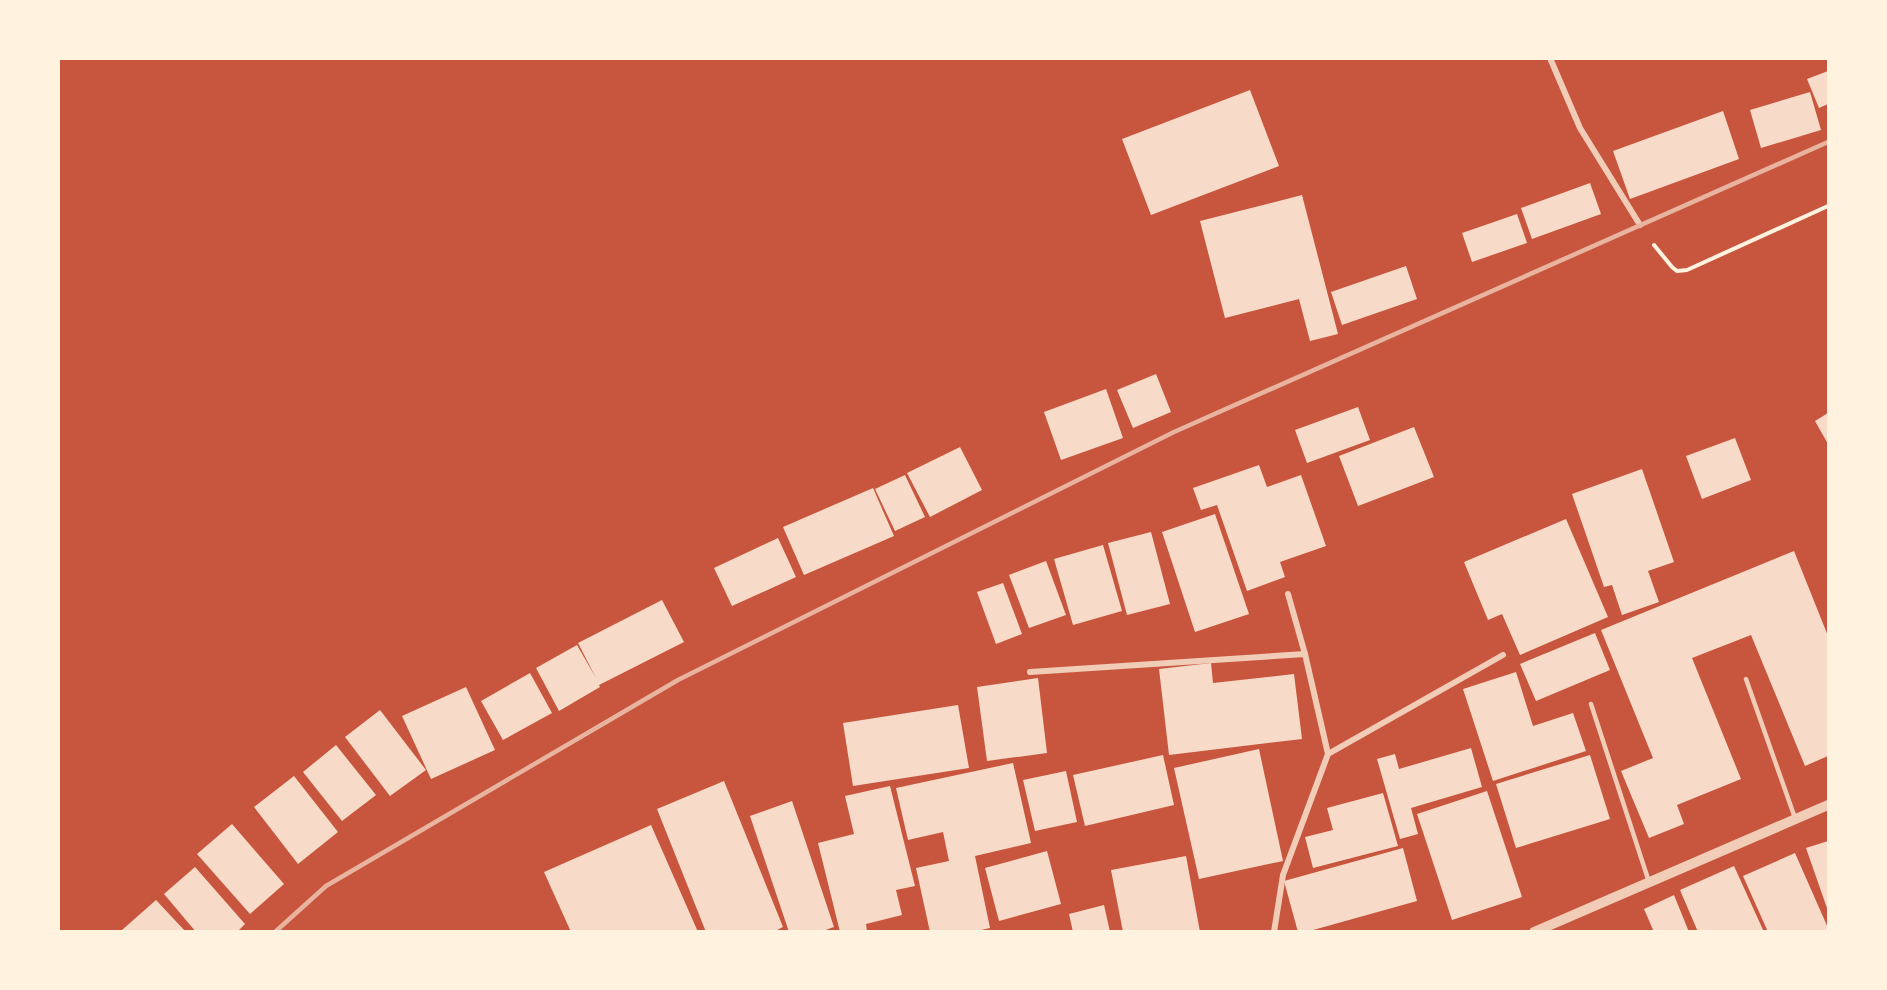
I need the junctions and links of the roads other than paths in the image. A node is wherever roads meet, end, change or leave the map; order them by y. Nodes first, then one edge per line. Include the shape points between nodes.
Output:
1 (1550, 58) edge
2 (1640, 225) road end
3 (1288, 594) dead end
4 (1305, 654) junction
5 (1503, 656) dead end
6 (1030, 672) dead end
7 (1746, 679) dead end
8 (1591, 704) dead end
9 (1329, 754) junction
10 (1828, 805) edge
11 (1795, 819) junction
12 (1649, 882) junction
13 (1274, 932) edge
14 (1534, 932) edge

1 - 2 street via 1580,128
3 - 4 street
4 - 6 street
4 - 9 street
5 - 9 street
7 - 11 lane
8 - 12 lane
9 - 13 street via 1283,875
10 - 11 street
11 - 12 street
12 - 14 street

